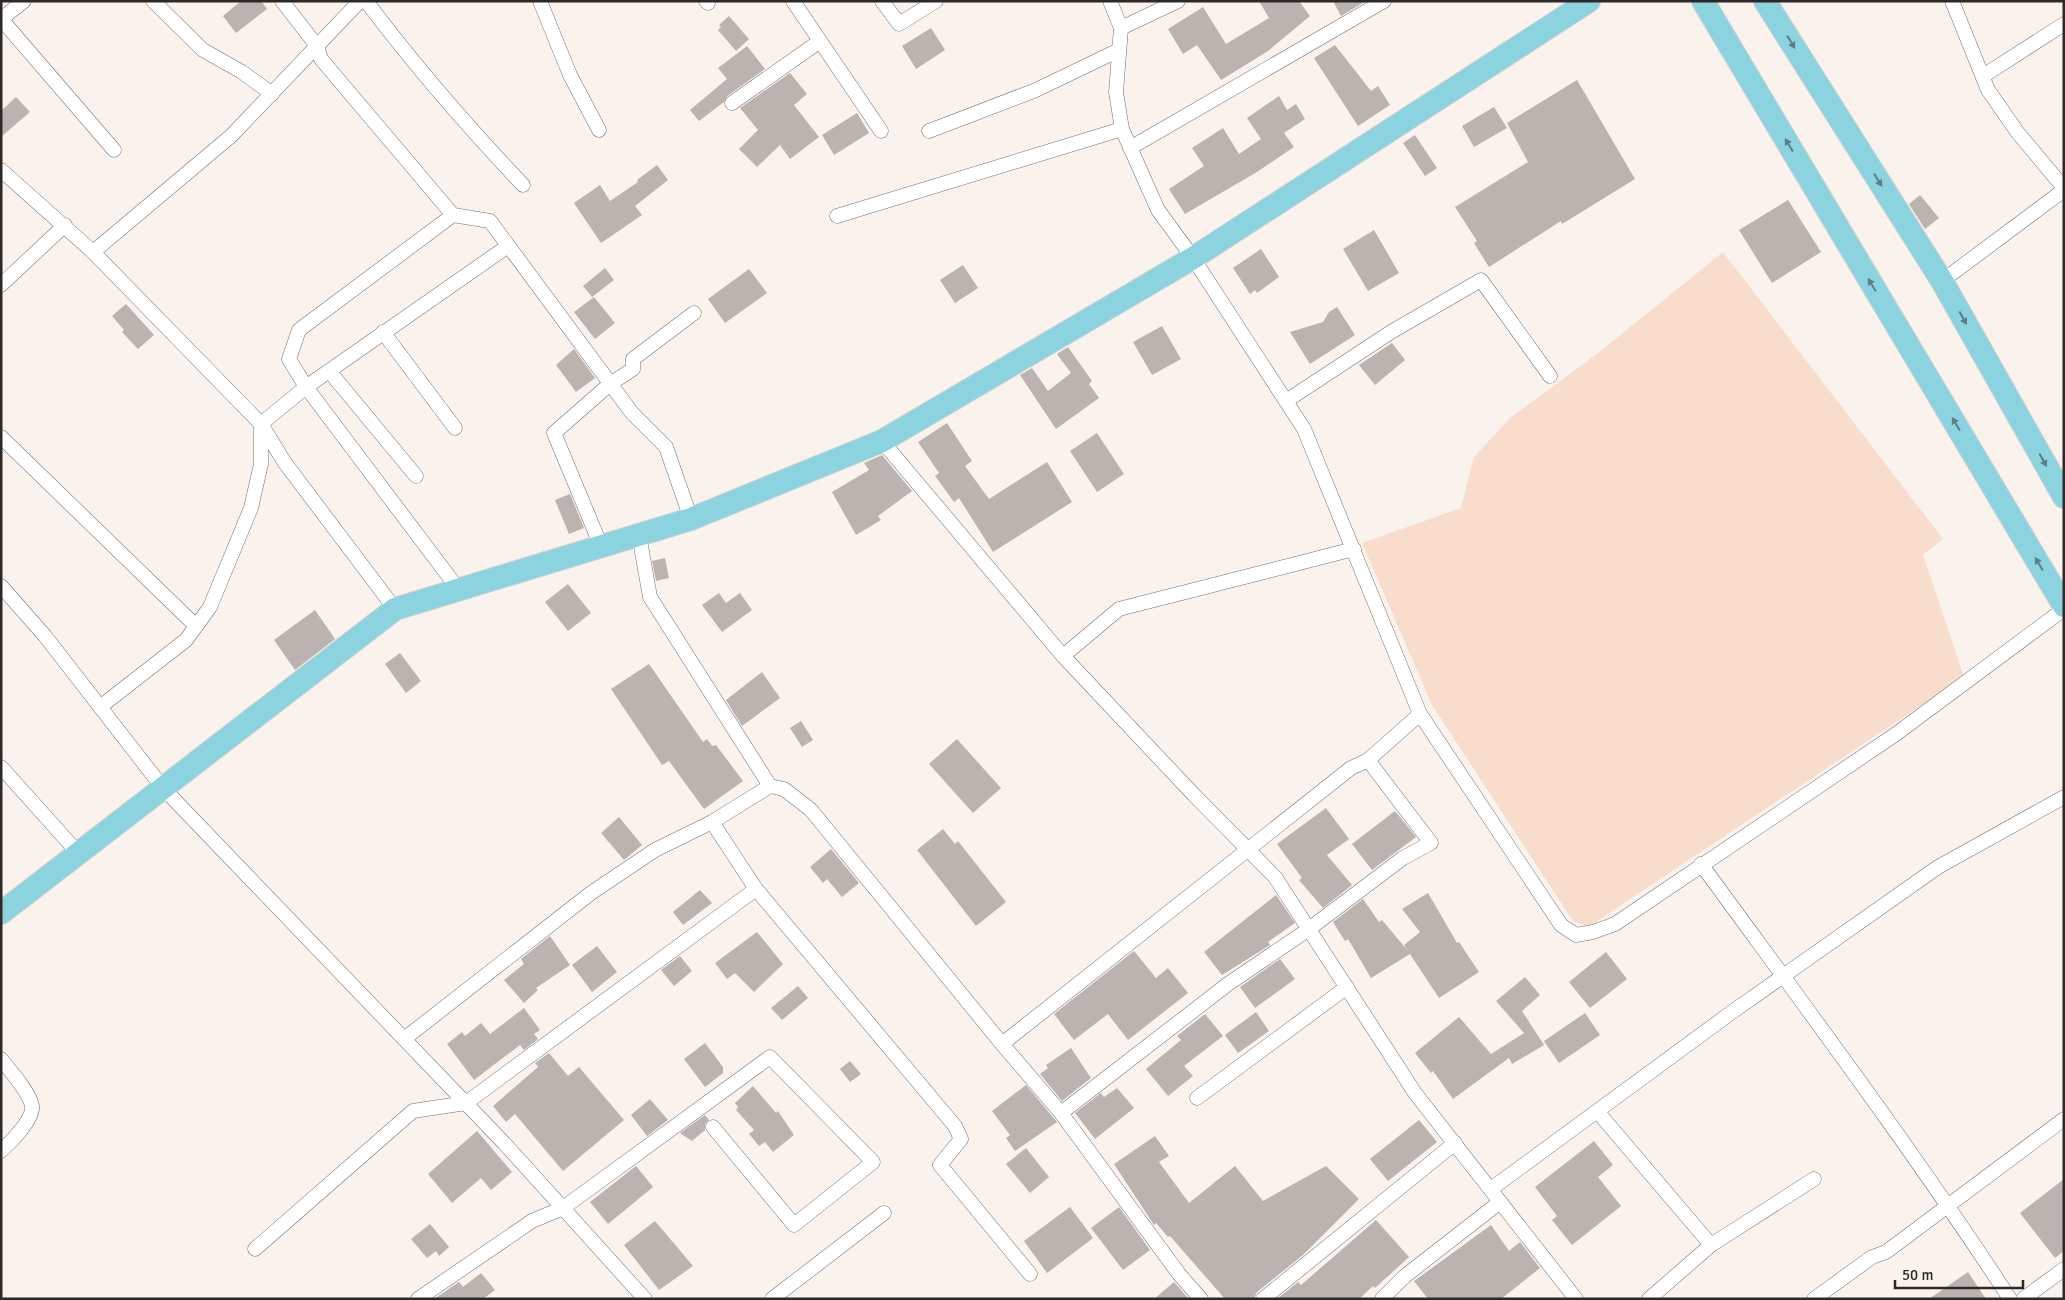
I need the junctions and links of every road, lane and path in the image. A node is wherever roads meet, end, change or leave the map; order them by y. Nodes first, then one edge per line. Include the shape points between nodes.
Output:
1 (24, 1) edge
2 (153, 1) edge
3 (282, 1) edge
4 (360, 1) edge
5 (366, 1) edge
6 (540, 1) edge
7 (793, 1) edge
8 (882, 1) edge
9 (936, 1) edge
10 (1110, 1) edge
11 (1178, 1) edge
12 (1384, 1) edge
13 (1589, 1) edge
14 (1703, 1) edge
15 (1765, 1) edge
16 (1953, 2) edge
17 (1, 19) edge
18 (2064, 24) edge
19 (1121, 28) junction
20 (820, 41) junction
21 (317, 46) junction
22 (1119, 50) junction
23 (1983, 76) junction
24 (272, 94) junction
25 (732, 102) dead end
26 (1122, 129) junction
27 (599, 130) dead end
28 (881, 131) dead end
29 (929, 132) dead end
30 (1130, 148) junction
31 (114, 150) dead end
32 (1, 170) edge
33 (523, 185) dead end
34 (2064, 188) edge
35 (453, 215) junction
36 (837, 216) dead end
37 (65, 225) junction
38 (508, 246) junction
39 (93, 252) junction
40 (1193, 258) junction
41 (1942, 281) junction
42 (1, 285) edge
43 (694, 313) dead end
44 (383, 332) junction
45 (329, 371) junction
46 (1550, 376) dead end
47 (610, 384) junction
48 (306, 387) junction
49 (1286, 401) junction
50 (261, 424) junction
51 (456, 428) dead end
52 (1, 438) edge
53 (882, 441) junction
54 (416, 476) dead end
55 (2064, 497) edge
56 (691, 519) junction
57 (639, 535) junction
58 (601, 546) junction
59 (1354, 549) junction
60 (1, 586) edge
61 (459, 590) junction
62 (2064, 608) edge
63 (395, 609) junction
64 (196, 626) junction
65 (1063, 656) junction
66 (100, 707) junction
67 (1420, 714) junction
68 (1368, 760) junction
69 (1, 767) edge
70 (770, 786) junction
71 (163, 788) junction
72 (2064, 797) edge
73 (712, 822) junction
74 (1249, 850) junction
75 (79, 854) junction
76 (1701, 864) junction
77 (756, 889) junction
78 (1, 913) edge
79 (1310, 929) junction
80 (1783, 976) junction
81 (1347, 987) junction
82 (404, 1039) junction
83 (1002, 1044) junction
84 (1, 1059) edge
85 (1197, 1098) dead end
86 (466, 1103) junction
87 (1597, 1111) junction
88 (1061, 1113) junction
89 (2064, 1119) edge
90 (713, 1127) dead end
91 (1455, 1143) junction
92 (1, 1151) edge
93 (1814, 1179) dead end
94 (1491, 1189) junction
95 (1500, 1202) junction
96 (1950, 1206) junction
97 (563, 1208) junction
98 (884, 1213) dead end
99 (1711, 1245) junction
100 (255, 1250) dead end
101 (2064, 1269) edge
102 (1030, 1274) dead end
103 (418, 1299) edge
104 (645, 1299) edge
105 (772, 1299) edge
106 (1202, 1299) edge
107 (1263, 1299) edge
108 (1382, 1299) edge
109 (1576, 1299) edge
110 (1648, 1299) edge
111 (1814, 1299) edge
112 (2010, 1299) edge
113 (2023, 1299) edge

1 - 17 street
2 - 24 street via 203,50
3 - 21 street
4 - 21 street
5 - 33 street via 419,71
6 - 27 street via 570,74
7 - 20 street
8 - 9 street via 899,24
10 - 19 street
11 - 19 street
12 - 30 street
13 - 40 main road
62 -> 14 main road
15 -> 41 main road
16 - 23 street
17 - 31 street
18 - 23 street
19 - 22 street
20 - 25 street
20 - 28 street
21 - 24 street
21 - 35 street via 321,59
22 - 26 street via 1116,92
22 - 29 street via 1036,90
23 - 34 street via 1988,90 2018,134
24 - 39 street via 231,136
26 - 30 street
26 - 36 street
30 - 40 street via 1158,210
32 - 37 street
34 - 41 street
35 - 38 street via 490,221
35 - 48 street via 299,330 289,359
37 - 39 street
37 - 42 street
38 - 44 street
38 - 47 street
39 - 50 street
40 - 49 street
40 - 53 main road
41 -> 55 main road
43 - 47 street via 633,359 633,369
44 - 45 street
44 - 51 street
45 - 48 street
45 - 54 street
46 - 49 street via 1481,280 1391,332
47 - 56 street via 632,413 666,447
47 - 58 street via 554,432
48 - 50 street
48 - 61 street
49 - 59 street via 1304,429
50 - 63 street via 285,463
50 - 64 street via 262,464 251,508 210,606
52 - 64 street
53 - 56 main road
53 - 65 street
56 - 57 main road
57 - 58 main road
57 - 70 street via 650,597
58 - 61 main road
59 - 65 street via 1119,609
59 - 67 street
60 - 66 street
61 - 63 main road
62 - 76 street via 1896,734
63 - 71 main road
64 - 66 street via 186,640
65 - 74 street
66 - 71 street
67 - 68 street
67 - 76 street via 1561,925 1576,935 1615,924
68 - 74 street via 1351,768
68 - 79 street via 1431,843 1403,858
69 - 75 street
70 - 73 street
70 - 83 street via 784,789 811,810
71 - 75 main road
71 - 82 street
72 - 80 street via 1938,867
73 - 77 street
73 - 82 street via 655,850 591,893
74 - 79 street via 1275,876
74 - 83 street
75 - 78 main road
76 - 80 street
77 - 86 street
77 - 102 street via 955,1126 961,1139 940,1165
79 - 81 street
79 - 88 street via 1228,984
80 - 87 street
80 - 96 street
81 - 85 street
81 - 91 street via 1415,1093
82 - 86 street
83 - 88 street
84 - 92 street via 32,1106 31,1116
86 - 97 street
86 - 100 street via 413,1111
87 - 94 street
87 - 99 street
88 - 106 street via 1179,1274
89 - 96 street
90 - 97 street via 794,1225 873,1162 770,1057
91 - 94 street
91 - 107 street
93 - 99 street
94 - 95 street
95 - 108 street via 1405,1276
95 - 109 street
96 - 111 street
96 - 112 street
97 - 103 street via 532,1221
97 - 104 street
98 - 105 street
99 - 110 street
101 - 113 street

